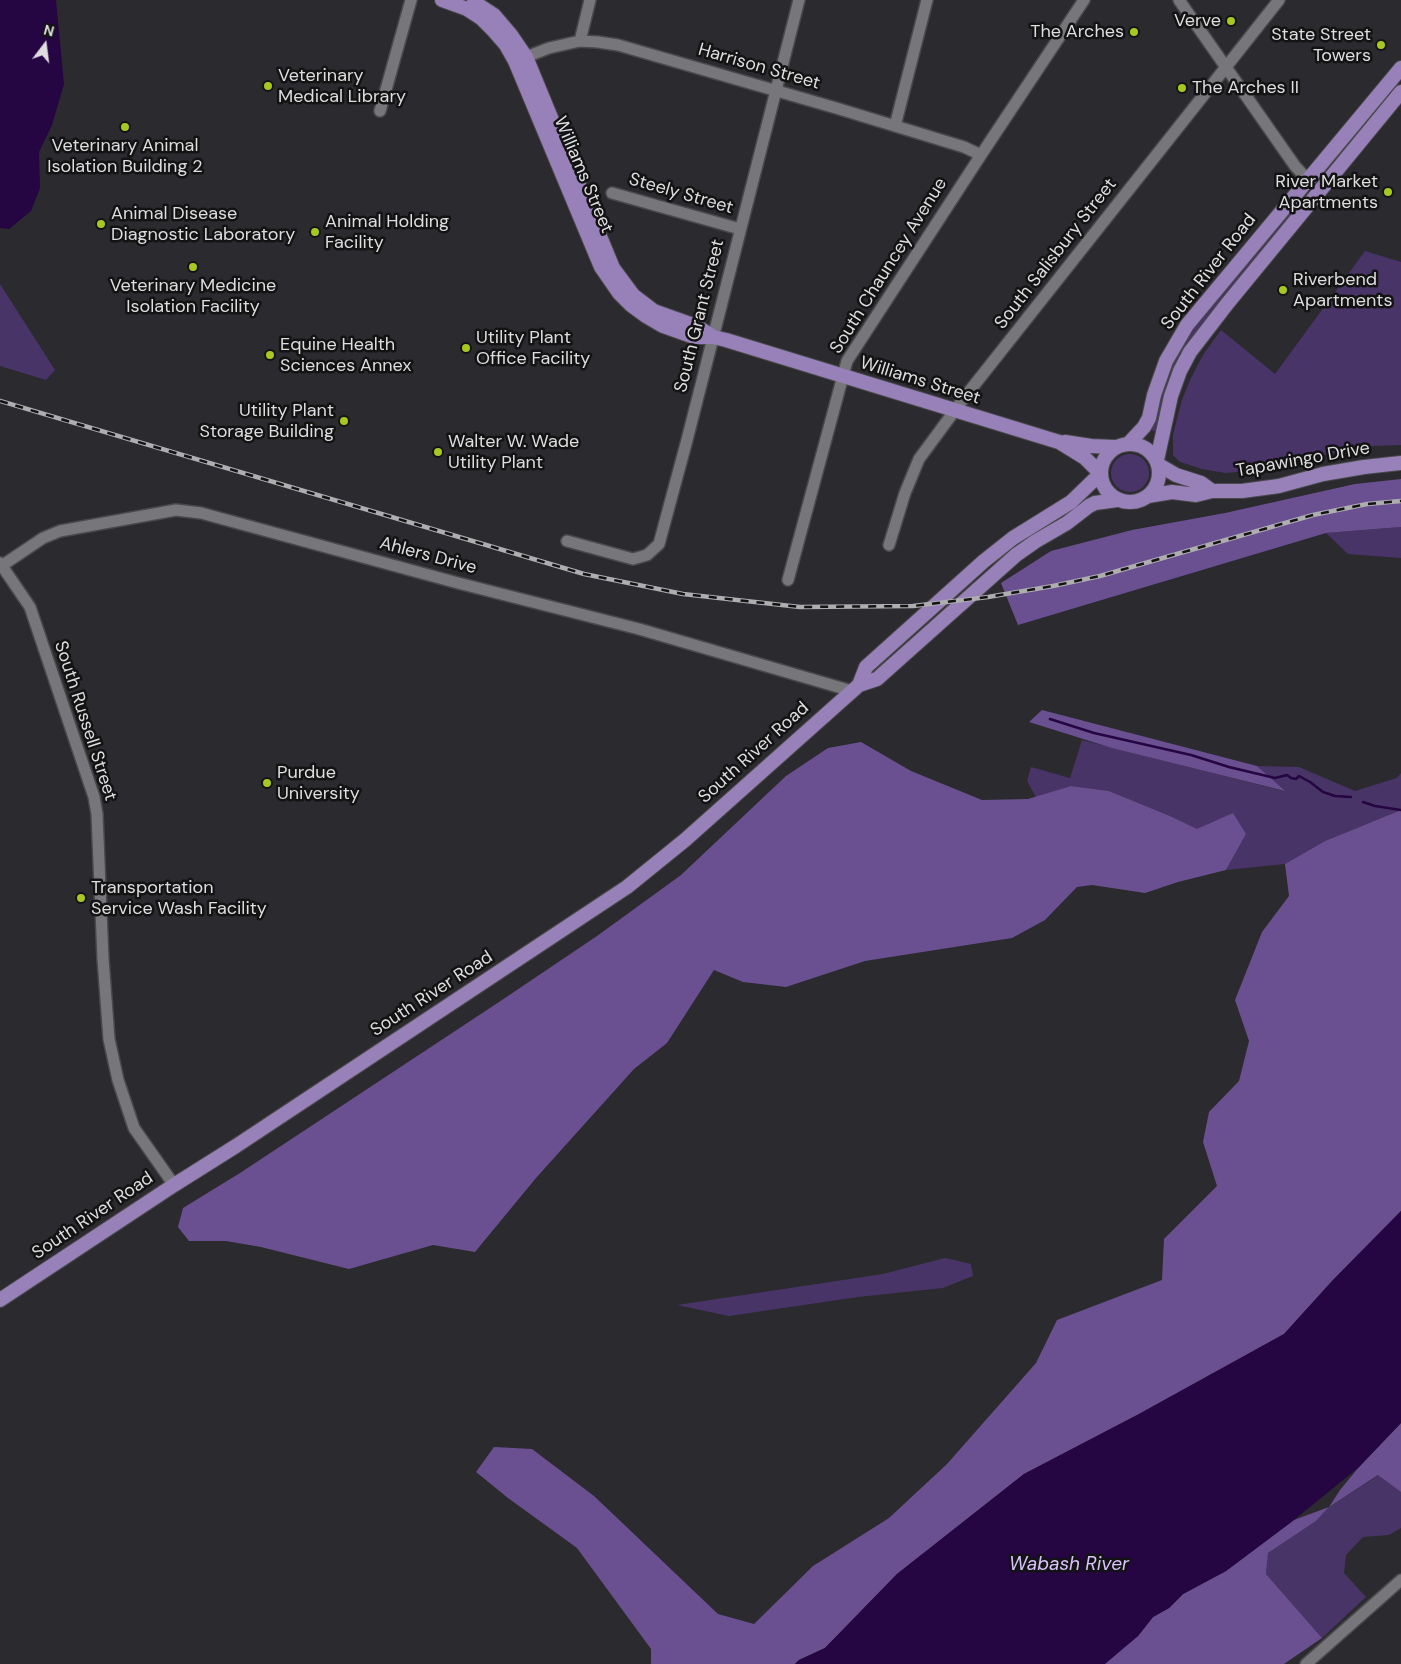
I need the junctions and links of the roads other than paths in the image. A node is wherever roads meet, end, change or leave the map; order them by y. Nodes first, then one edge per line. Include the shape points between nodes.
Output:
1 (411, 0) edge
2 (442, 0) edge
3 (469, 0) edge
4 (590, 0) edge
5 (798, 0) edge
6 (927, 0) edge
7 (1084, 0) edge
8 (1180, 0) edge
9 (1279, 0) edge
10 (580, 41) junction
11 (526, 57) junction
12 (1226, 67) junction
13 (1401, 68) edge
14 (1385, 88) junction
15 (776, 90) junction
16 (1400, 93) edge
17 (380, 110) dead end
18 (895, 126) junction
19 (981, 155) junction
20 (1304, 176) junction
21 (612, 194) dead end
22 (1312, 200) junction
23 (740, 229) junction
24 (713, 337) junction
25 (842, 376) junction
26 (955, 411) junction
27 (1059, 442) junction
28 (1128, 444) junction
29 (1114, 447) junction
30 (1158, 462) junction
31 (1401, 463) edge
32 (1100, 474) junction
33 (1212, 491) junction
34 (1148, 496) junction
35 (1117, 500) junction
36 (567, 541) dead end
37 (889, 545) dead end
38 (1, 565) edge
39 (788, 580) dead end
40 (855, 688) junction
41 (174, 1185) junction
42 (0, 1300) edge
43 (1401, 1580) edge
44 (1311, 1662) edge

1 - 17 street
2 - 24 main road, Williams Street via 481,18 506,45 601,267 619,293 663,326 694,336
3 - 11 main road, Williams Street via 494,15
4 - 10 street
5 - 15 street, South Grant Street
6 - 18 street
7 - 19 street, South Chauncey Avenue
8 - 12 street
9 - 12 street, South Salisbury Street
10 - 11 street, Harrison Street
10 - 15 street, Harrison Street via 618,45
11 - 24 main road, Williams Street via 613,268 632,295 654,311 696,326
12 - 20 street
12 - 26 street, South Salisbury Street
13 - 14 main road, South River Road
14 - 20 main road, South River Road
14 - 22 main road via 1364,123 1314,185 1310,194
15 - 18 street, Harrison Street
15 - 23 street, South Grant Street
16 - 22 main road, South River Road
18 - 19 street, Harrison Street via 969,148
19 - 25 street, South Chauncey Avenue via 847,361
20 - 28 main road, South River Road via 1187,325 1166,361 1149,418
21 - 23 street, Steely Street
22 - 30 main road, South River Road via 1190,352 1171,396
23 - 24 street, South Grant Street
24 - 25 main road, Williams Street
24 - 36 street, South Grant Street via 659,544 647,555 633,559
25 - 26 main road, Williams Street
25 - 39 street, South Chauncey Avenue
26 - 27 main road, Williams Street
26 - 37 street, South Salisbury Street via 913,471
27 - 29 main road, Williams Street
27 - 32 main road, Williams Street via 1085,458
28 - 29 main road
28 - 30 main road via 1145,448
29 - 32 main road via 1106,455
30 - 33 main road, Tapawingo Drive via 1176,475 1201,483
30 - 34 main road via 1157,481
31 - 33 main road, Tapawingo Drive via 1323,474 1252,490
32 - 35 main road via 1103,486
32 - 40 main road, South River Road via 1071,502 1013,538 984,561 866,668
33 - 34 main road, Tapawingo Drive via 1196,495 1172,492
34 - 35 main road via 1133,502
35 - 40 main road, South River Road via 1094,503 1016,554 877,679
38 - 40 street, Ahlers Drive via 60,531 176,510 201,513
38 - 41 street, South Russell Street via 30,607 94,797 109,1039 134,1128
40 - 41 main road, South River Road via 685,840 627,887
41 - 42 main road, South River Road
43 - 44 street

